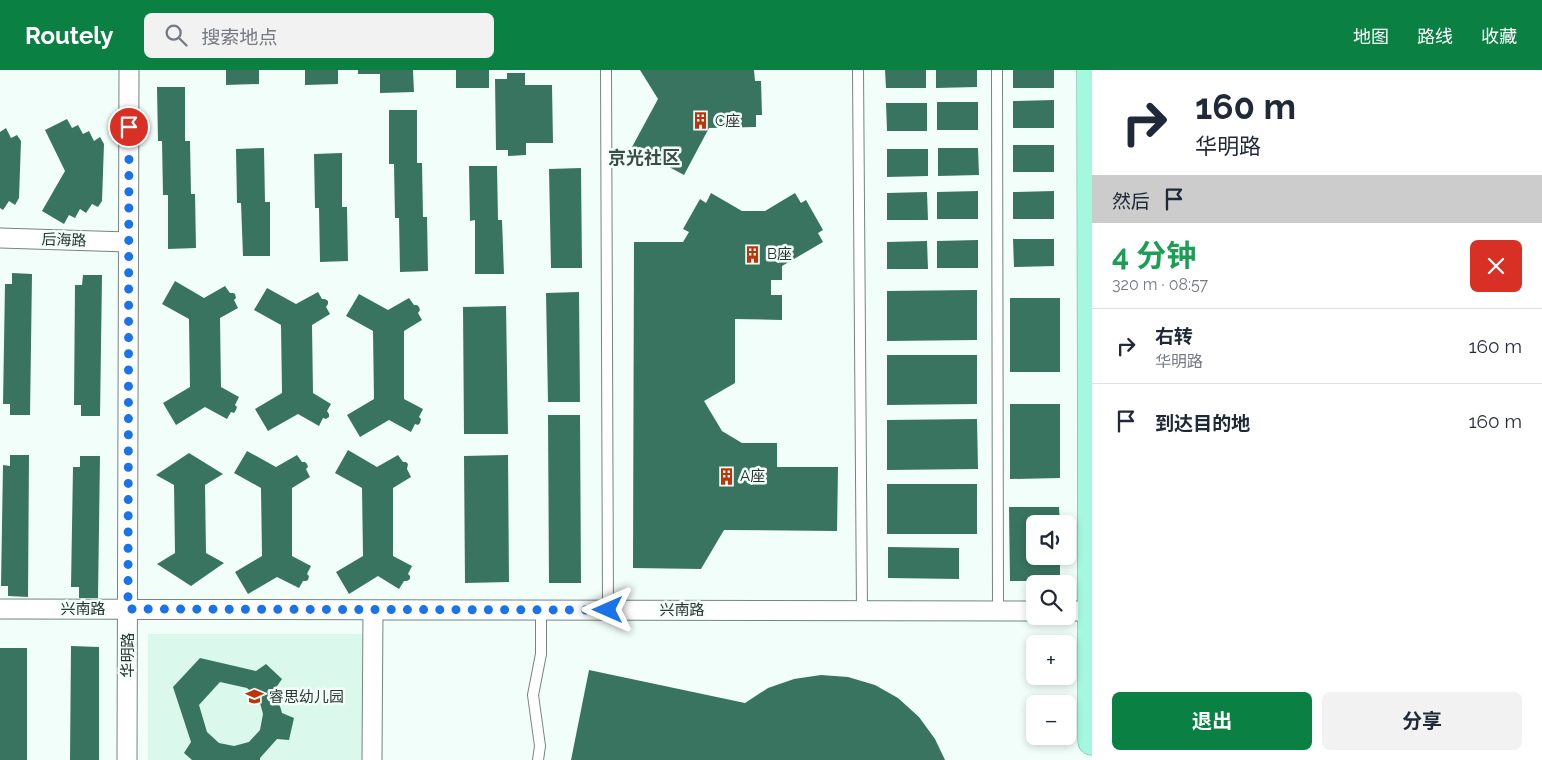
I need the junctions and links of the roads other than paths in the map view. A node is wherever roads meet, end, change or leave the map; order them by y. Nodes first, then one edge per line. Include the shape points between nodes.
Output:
1 (129, 70) edge
2 (606, 70) edge
3 (858, 70) edge
4 (997, 70) edge
5 (1091, 70) edge
6 (0, 238) edge
7 (128, 242) junction
8 (0, 608) edge
9 (128, 609) junction
10 (373, 610) junction
11 (540, 610) junction
12 (608, 610) junction
13 (862, 610) junction
14 (998, 611) junction
15 (1026, 611) edge
16 (1079, 611) edge
17 (1092, 741) edge
18 (127, 760) edge
19 (372, 760) edge
20 (538, 760) edge

1 - 7 street, 华明路
2 - 12 lane
3 - 13 lane
4 - 14 lane
5 - 16 main road
6 - 7 street, 后海路
7 - 9 street, 华明路
8 - 9 street, 兴南路
9 - 10 street, 兴南路
9 - 18 street, 华明路
10 - 11 street, 兴南路
10 - 19 street
11 - 12 street, 兴南路
11 - 20 lane via 541,654 533,695 540,746
12 - 13 street, 兴南路
13 - 14 street, 兴南路
14 - 15 street, 兴南路
16 - 17 main road

